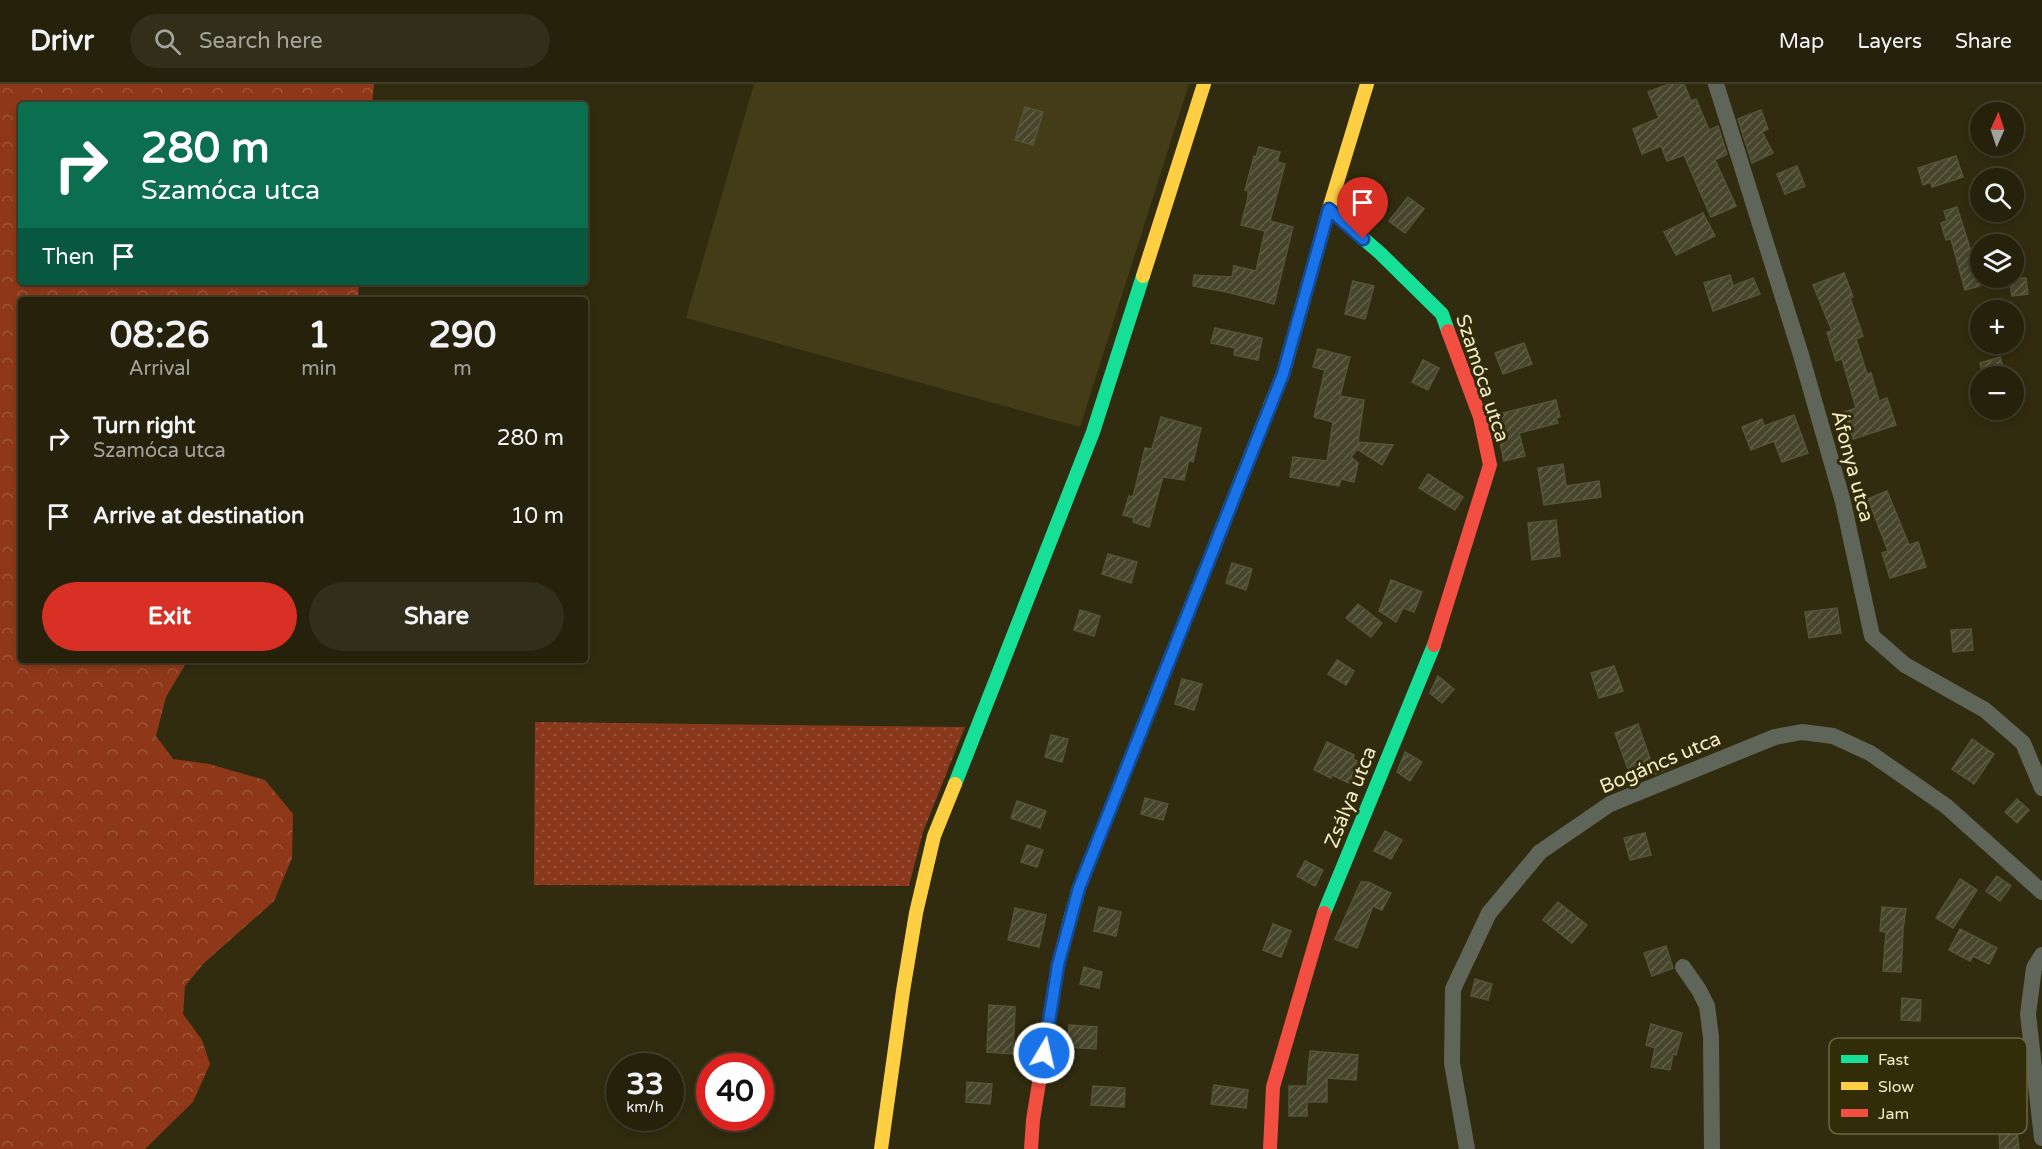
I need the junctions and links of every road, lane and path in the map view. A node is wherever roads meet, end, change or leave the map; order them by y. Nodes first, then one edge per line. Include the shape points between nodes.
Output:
1 (1204, 84) edge
2 (1367, 84) edge
3 (1716, 84) edge
4 (1329, 209) junction
5 (1490, 465) joint
6 (2042, 788) edge
7 (2042, 892) edge
8 (2042, 955) edge
9 (1683, 967) dead end
10 (2042, 1138) edge
11 (881, 1149) edge
12 (1031, 1149) edge
13 (1270, 1149) edge
14 (1467, 1149) edge
15 (1712, 1149) edge

1 - 11 street via 1093,432 934,836 907,957
2 - 4 street
3 - 6 street, Áfonya utca via 1840,490 1872,636 1905,665 1985,710 2023,743
4 - 5 street, Szamóca utca via 1442,314 1480,417
4 - 12 street via 1283,374 1079,888 1058,965
5 - 13 street, Zsálya utca via 1432,647 1328,901 1273,1087
7 - 14 street, Bogáncs utca via 1946,806 1870,753 1833,736 1802,732 1775,737 1610,804 1540,852 1489,913 1453,989 1452,1063
8 - 10 street via 2034,968 2028,1014
9 - 15 street via 1707,1006

